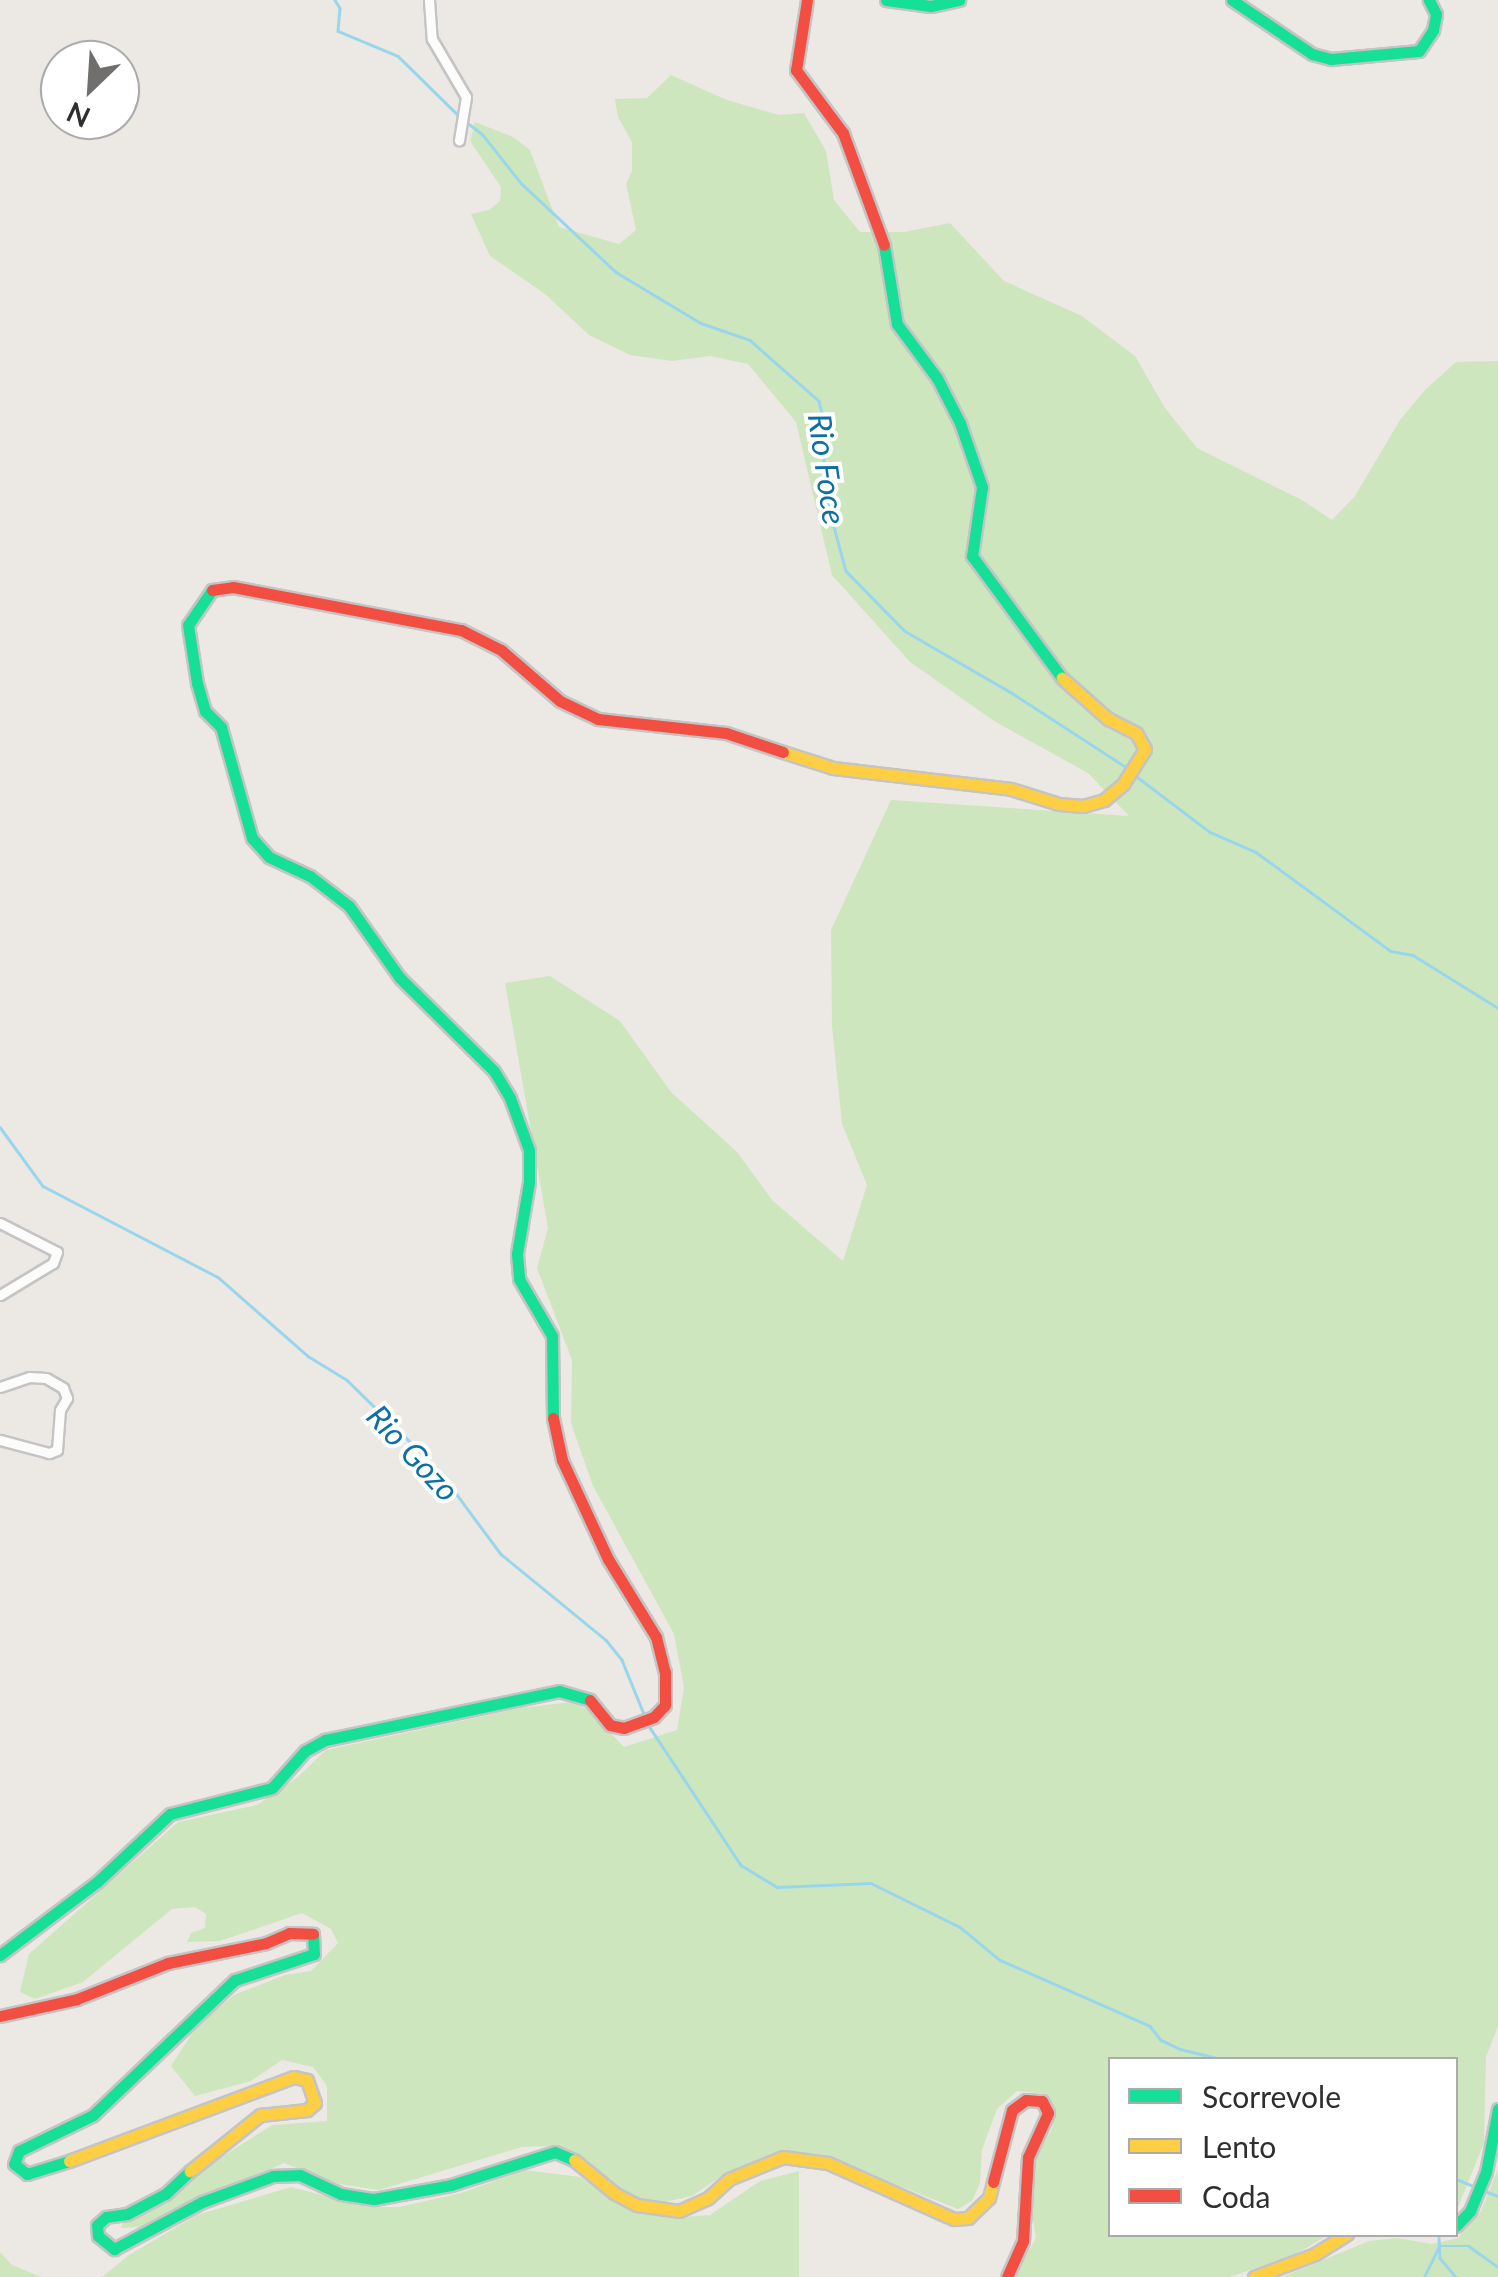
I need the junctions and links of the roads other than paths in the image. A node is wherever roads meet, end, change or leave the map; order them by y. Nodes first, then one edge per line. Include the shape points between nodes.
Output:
1 (430, 0) edge
2 (806, 0) edge
3 (886, 0) edge
4 (959, 0) edge
5 (1232, 0) edge
6 (1429, 0) edge
7 (459, 140) dead end
8 (0, 1223) edge
9 (0, 1295) edge
10 (0, 1387) edge
11 (0, 1440) edge
12 (0, 1955) edge
13 (0, 2016) edge
14 (1498, 2109) edge
15 (1458, 2223) edge
16 (1342, 2237) edge
17 (1006, 2277) edge
18 (1254, 2277) edge

1 - 7 street via 432,40 466,97
2 - 12 main road via 796,70 843,134 889,258 897,324 960,423 982,486 972,556 1067,684 1143,740 1146,750 1104,800 1059,804 1011,789 833,768 726,733 598,719 560,701 501,650 461,630 233,587 214,589 194,610 188,625 204,712 221,728 252,838 269,858 310,876 348,906 400,978 494,1070 510,1098 529,1150 516,1254 520,1279 552,1336 553,1424 562,1460 585,1515 656,1637 665,1705 634,1726 610,1725 592,1701 560,1690 324,1740 304,1751 272,1788 170,1814 97,1882
3 - 4 main road via 930,6
5 - 6 main road via 1312,54 1330,59 1419,51 1433,30 1436,14
8 - 9 street via 56,1252 53,1263
10 - 11 street via 46,1378 67,1398 57,1450
13 - 17 main road via 77,2000 168,1963 289,1933 316,1934 314,1954 235,1980 210,1998 94,2115 19,2151 14,2164 27,2174 40,2172 193,2112 294,2078 308,2080 315,2102 308,2110 260,2115 165,2194 106,2217 97,2225 98,2236 114,2249 202,2202 273,2176 300,2174 341,2194 374,2199 472,2179 555,2152 614,2193 678,2211 783,2157 828,2163 954,2218 968,2218 989,2198 1012,2110 1026,2100 1042,2101 1048,2113 1028,2157 1023,2241
14 - 15 main road via 1486,2172
16 - 18 main road

